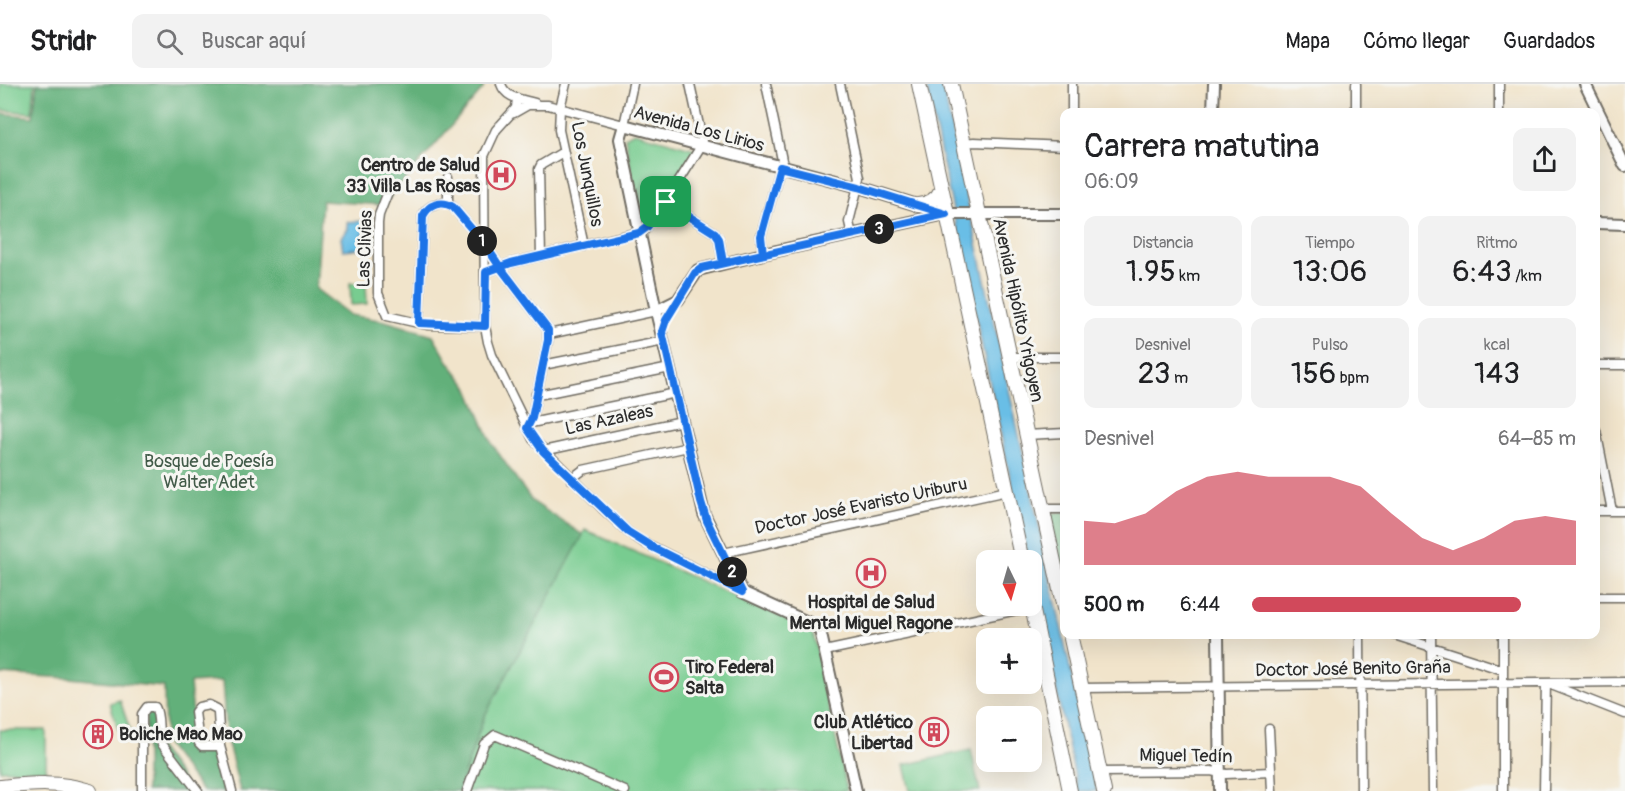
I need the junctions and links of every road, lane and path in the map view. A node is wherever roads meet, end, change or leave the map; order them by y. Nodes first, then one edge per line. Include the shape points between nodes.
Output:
1 (501, 84) edge
2 (566, 84) edge
3 (633, 84) edge
4 (690, 84) edge
5 (766, 84) edge
6 (840, 84) edge
7 (919, 84) edge
8 (951, 84) edge
9 (1072, 84) edge
10 (1214, 84) edge
11 (1356, 84) edge
12 (1499, 84) edge
13 (1585, 84) edge
14 (517, 98) junction
15 (542, 105) junction
16 (560, 108) junction
17 (1072, 108) edge
18 (1213, 108) edge
19 (1356, 108) edge
20 (1499, 108) edge
21 (1597, 108) edge
22 (513, 113) junction
23 (1600, 115) edge
24 (624, 125) junction
25 (963, 143) junction
26 (701, 146) junction
27 (1060, 146) edge
28 (563, 152) junction
29 (1625, 166) edge
30 (780, 167) junction
31 (448, 177) dead end
32 (859, 187) junction
33 (941, 190) junction
34 (388, 192) dead end
35 (666, 202) junction
36 (448, 204) junction
37 (918, 205) junction
38 (978, 213) junction
39 (946, 214) junction
40 (1060, 214) edge
41 (485, 222) junction
42 (1600, 223) edge
43 (1625, 224) edge
44 (471, 228) junction
45 (639, 233) junction
46 (852, 235) junction
47 (486, 246) junction
48 (584, 246) junction
49 (763, 254) junction
50 (541, 256) junction
51 (723, 263) junction
52 (500, 267) junction
53 (486, 272) junction
54 (678, 300) junction
55 (656, 311) junction
56 (419, 323) junction
57 (485, 326) junction
58 (549, 334) junction
59 (663, 337) junction
60 (1010, 357) junction
61 (1060, 357) edge
62 (543, 364) junction
63 (1600, 365) edge
64 (1625, 365) edge
65 (670, 368) junction
66 (676, 393) junction
67 (536, 394) junction
68 (682, 421) junction
69 (529, 426) junction
70 (1060, 433) edge
71 (1026, 435) junction
72 (688, 447) junction
73 (1600, 450) edge
74 (543, 451) junction
75 (571, 479) junction
76 (1007, 491) junction
77 (1043, 509) junction
78 (1060, 509) edge
79 (1600, 511) edge
80 (1612, 511) junction
81 (1625, 511) edge
82 (1020, 550) edge
83 (723, 553) junction
84 (1060, 589) edge
85 (742, 592) junction
86 (1600, 597) edge
87 (1625, 597) edge
88 (986, 616) edge
89 (1034, 616) edge
90 (1071, 639) edge
91 (1218, 639) edge
92 (1360, 639) edge
93 (1405, 639) edge
94 (1431, 639) edge
95 (1503, 639) edge
96 (1431, 648) junction
97 (825, 651) junction
98 (1503, 670) junction
99 (1625, 682) edge
100 (1546, 683) junction
101 (1503, 684) junction
102 (1360, 685) junction
103 (1431, 685) junction
104 (1218, 687) junction
105 (1081, 688) junction
106 (1625, 714) edge
107 (1269, 729) dead end
108 (220, 746) junction
109 (1100, 772) junction
110 (1271, 772) junction
111 (1220, 773) junction
112 (0, 787) edge
113 (613, 789) edge
114 (90, 791) edge
115 (142, 791) edge
116 (198, 791) edge
117 (232, 791) edge
118 (467, 791) edge
119 (625, 791) edge
120 (856, 791) edge
121 (1070, 791) edge
122 (1104, 791) edge
123 (1220, 791) edge
124 (1272, 791) edge
125 (1361, 791) edge
126 (1432, 791) edge
127 (1503, 791) edge
128 (1544, 791) edge

1 - 14 street via 506,93
2 - 16 street, Los Junquillos
3 - 24 street
4 - 26 street
5 - 30 street via 782,160
6 - 32 street
7 - 33 highway
8 - 25 highway, Avenida Hipólito Yrigoyen
9 - 17 street
10 - 18 street
11 - 19 street
12 - 20 street
13 - 21 street
14 - 15 street
14 - 22 street
15 - 16 street, Avenida Los Lirios
15 - 22 street, Avenida Los Lirios via 528,105
16 - 24 street, Avenida Los Lirios
16 - 28 street, Los Junquillos
22 - 41 street via 496,130 484,156
23 - 29 street
24 - 26 street, Avenida Los Lirios
24 - 45 street via 620,144
25 - 27 street
25 - 38 highway, Avenida Hipólito Yrigoyen
26 - 30 street, Avenida Los Lirios
26 - 35 street
28 - 48 street, Los Junquillos
28 - 50 street via 539,169
30 - 32 street, Avenida Los Lirios
30 - 49 street via 761,236
31 - 36 street
32 - 37 street, Avenida Los Lirios
32 - 46 street via 849,222
33 - 37 highway via 935,199
33 - 39 highway
34 - 56 street, Las Clivias via 379,215 379,298 389,318
35 - 45 street
35 - 51 street via 715,233
36 - 44 street
36 - 56 street via 435,204 424,214
37 - 39 street, Avenida Los Lirios
38 - 39 street
38 - 40 street
38 - 60 highway, Avenida Hipólito Yrigoyen
39 - 46 street
39 - 76 highway
41 - 44 street
41 - 47 street
42 - 43 street
44 - 47 street
45 - 48 street
45 - 55 street
46 - 49 street
47 - 52 street
47 - 53 street
48 - 50 street
49 - 51 street
50 - 52 street
51 - 54 street via 698,270
52 - 53 street
52 - 58 street
53 - 57 street
54 - 55 street
54 - 59 street via 666,320
55 - 58 street
55 - 59 street
56 - 57 street, Las Clivias
57 - 69 street via 492,355
58 - 62 street
59 - 62 street
59 - 65 street
60 - 61 street
60 - 71 highway, Avenida Hipólito Yrigoyen
62 - 67 street
63 - 64 street
65 - 66 street
65 - 67 street
66 - 68 street
66 - 69 street
67 - 69 street
68 - 72 street
68 - 74 street, Las Azaleas
69 - 74 street
70 - 71 street
71 - 77 highway, Avenida Hipólito Yrigoyen
72 - 75 street via 583,470
72 - 83 street via 704,514
73 - 80 street
74 - 75 street
75 - 85 street via 643,542
76 - 82 highway
76 - 83 street, Doctor José Evaristo Uriburu
77 - 78 street
77 - 84 highway, Avenida Hipólito Yrigoyen
79 - 80 street
80 - 81 street
83 - 85 street
85 - 97 street via 816,627
86 - 87 street
88 - 97 street
89 - 121 highway
90 - 105 highway
91 - 104 street
92 - 102 street
93 - 96 street
94 - 96 street
95 - 98 street
96 - 98 street
96 - 103 street
97 - 120 street
98 - 101 street
99 - 100 street, Doctor José Benito Graña
100 - 101 street, Doctor José Benito Graña
100 - 106 street
100 - 128 street
101 - 103 street, Doctor José Benito Graña
101 - 127 street
102 - 103 street, Doctor José Benito Graña
102 - 104 street, Doctor José Benito Graña
102 - 125 street
103 - 126 street
104 - 105 street, Doctor José Benito Graña
104 - 111 street
105 - 109 highway
107 - 110 street
108 - 108 street via 199,743 195,712 204,705 219,713
108 - 117 street
109 - 111 street, Miguel Tedín
109 - 122 highway
110 - 111 street, Miguel Tedín
110 - 124 street
111 - 123 street
112 - 114 highway via 41,783
113 - 118 street via 495,735 484,744
113 - 119 street
115 - 116 street via 142,714 150,706 157,712 162,744

